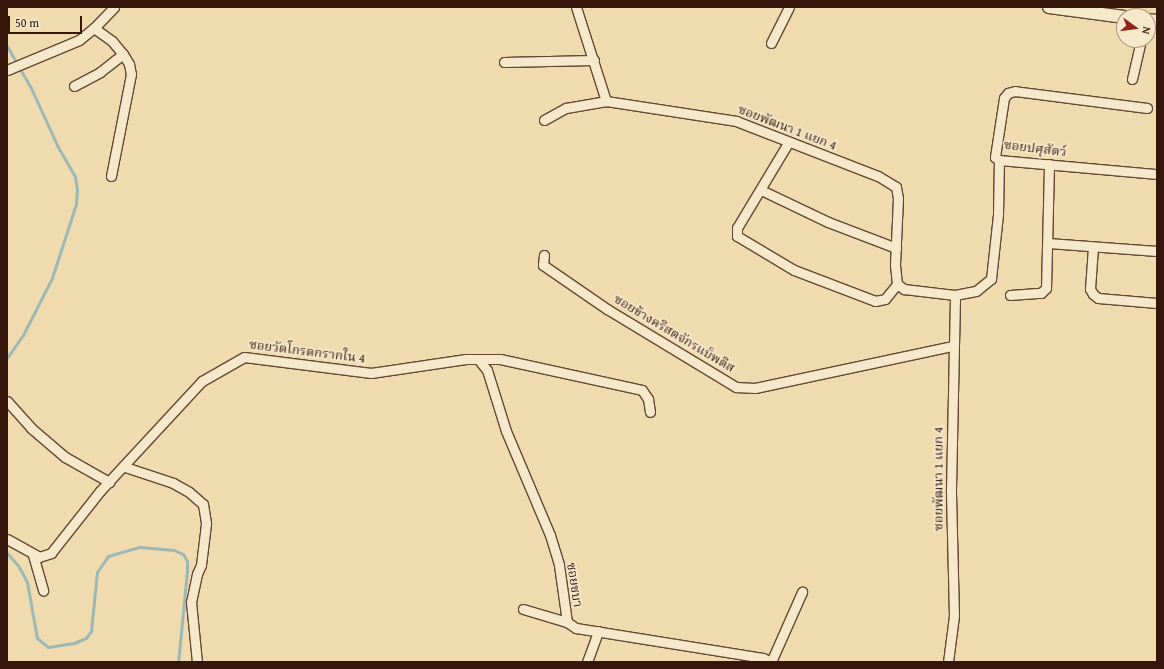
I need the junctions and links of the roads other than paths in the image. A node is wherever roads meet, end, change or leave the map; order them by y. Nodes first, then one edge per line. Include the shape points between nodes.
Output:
1 (114, 7) edge
2 (576, 7) edge
3 (789, 7) edge
4 (1049, 7) edge
5 (1116, 16) edge
6 (94, 28) junction
7 (771, 44) dead end
8 (1139, 48) edge
9 (123, 54) junction
10 (594, 60) junction
11 (504, 62) dead end
12 (7, 70) edge
13 (1132, 79) dead end
14 (74, 86) dead end
15 (606, 101) junction
16 (1147, 108) dead end
17 (544, 120) dead end
18 (788, 143) junction
19 (999, 160) junction
20 (1049, 164) junction
21 (1157, 174) edge
22 (111, 176) dead end
23 (760, 190) junction
24 (1048, 244) junction
25 (1093, 247) junction
26 (896, 248) junction
27 (1157, 251) edge
28 (544, 255) dead end
29 (897, 284) junction
30 (956, 295) junction
31 (1010, 295) dead end
32 (1157, 303) edge
33 (952, 346) junction
34 (480, 359) junction
35 (7, 401) edge
36 (650, 412) dead end
37 (124, 467) junction
38 (109, 482) junction
39 (7, 539) edge
40 (33, 555) junction
41 (43, 591) dead end
42 (802, 592) dead end
43 (523, 609) dead end
44 (568, 622) junction
45 (598, 631) junction
46 (197, 662) edge
47 (587, 662) edge
48 (771, 662) edge
49 (948, 662) edge

1 - 6 street
2 - 10 street
3 - 7 street
4 - 5 street
6 - 9 street via 112,41
6 - 12 street via 79,40
8 - 13 street
9 - 14 street via 100,72
9 - 22 street via 131,74
10 - 11 street
10 - 15 street
15 - 17 street, ซอยพัฒนา 1 แยก 4 via 566,108
15 - 18 street, ซอยพัฒนา 1 แยก 4 via 736,121
16 - 19 street, ซอยปศุสัตว์ via 1008,92 1004,98 995,152 995,157
18 - 23 street
18 - 26 street, ซอยพัฒนา 1 แยก 4 via 878,176 896,187
19 - 20 street, ซอยปศุสัตว์
19 - 30 street via 998,215 991,278 976,291
20 - 21 street, ซอยปศุสัตว์
20 - 24 street
23 - 26 street via 828,222
23 - 29 street via 737,228 737,236 742,240 794,270 875,301 885,299
24 - 25 street
24 - 31 street via 1046,288 1041,293
25 - 27 street
25 - 32 street via 1090,289 1093,294 1098,298
26 - 29 street, ซอยพัฒนา 1 แยก 4
28 - 33 street, ซอยข้างคริสตจักรแบ็พติส via 543,265 607,309 736,387 756,388
29 - 30 street via 904,289
30 - 33 street, ซอยพัฒนา 1 แยก 4
33 - 49 street, ซอยพัฒนา 1 แยก 4 via 951,489 954,616
34 - 36 street, ซอยวัดโกรดกรากใน 4 via 500,359 642,390 648,399
34 - 37 street, ซอยวัดโกรดกรากใน 4 via 371,373 244,357 202,381
34 - 44 street, ซอยชบา via 487,370 506,431 550,535 559,565
35 - 38 street via 31,428 65,457
37 - 38 street, ซอยวัดโกรดกรากใน 4
37 - 46 street via 173,483 203,504 206,524 201,565 191,602
38 - 40 street, ซอยวัดโกรดกรากใน 4 via 51,553 39,557
39 - 40 street
40 - 41 street
42 - 48 street
43 - 44 street
44 - 45 street, ซอยชบา via 576,628
45 - 47 street
45 - 48 street, ซอยชบา via 763,658

